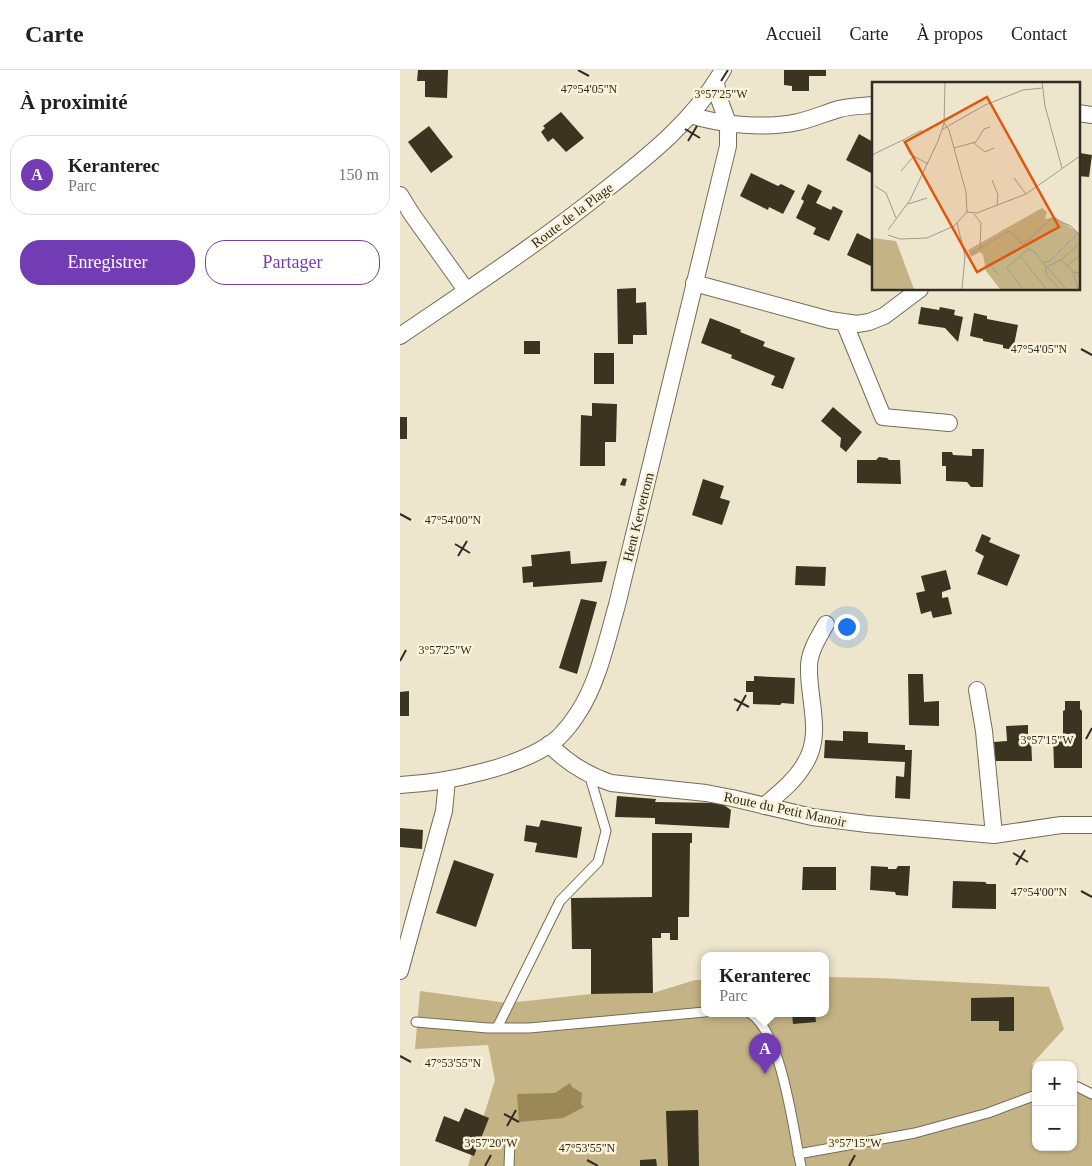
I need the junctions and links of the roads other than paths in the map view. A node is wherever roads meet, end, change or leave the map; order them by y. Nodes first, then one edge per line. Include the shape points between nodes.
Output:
1 (719, 76) edge
2 (872, 105) edge
3 (690, 115) junction
4 (728, 123) junction
5 (400, 195) edge
6 (694, 283) junction
7 (466, 290) junction
8 (919, 290) edge
9 (844, 322) junction
10 (400, 336) edge
11 (949, 423) dead end
12 (826, 624) dead end
13 (977, 690) dead end
14 (550, 744) junction
15 (589, 774) junction
16 (446, 780) junction
17 (400, 785) edge
18 (764, 806) junction
19 (1092, 826) edge
20 (994, 835) junction
21 (400, 971) edge
22 (701, 1012) edge
23 (754, 1017) edge
24 (416, 1022) dead end
25 (497, 1028) junction
26 (1077, 1086) edge
27 (1092, 1094) edge
28 (1032, 1096) edge
29 (510, 1142) dead end
30 (798, 1154) junction
31 (509, 1166) edge
32 (801, 1166) edge

1 - 3 street, Route de la Plage
1 - 4 street via 718,96
2 - 4 street via 839,109 784,124
3 - 4 street
3 - 7 street, Route de la Plage via 645,157 567,220
4 - 6 street, Hent Kervetrom via 728,146
5 - 7 street
6 - 9 street
6 - 14 street, Hent Kervetrom via 607,643 586,700 567,728
7 - 10 street, Route de la Plage
8 - 9 street via 884,316 857,324
9 - 11 street via 883,417
12 - 18 street via 813,647 809,666 815,728 812,745 805,764 795,777
13 - 20 street
14 - 15 street, Route du Petit Manoir via 567,761
14 - 16 street, Hent Kervetrom via 509,763
15 - 18 street, Route du Petit Manoir via 612,783 706,793
15 - 25 lane via 606,831 598,862 560,902
16 - 17 street, Hent Kervetrom
16 - 21 street via 444,811
18 - 20 street, Route du Petit Manoir via 837,822
19 - 20 street, Route du Petit Manoir via 1062,826
22 - 25 lane
23 - 30 lane via 762,1024 776,1053
24 - 25 lane
26 - 27 lane
28 - 30 lane via 988,1113 915,1133
29 - 31 lane
30 - 32 lane

